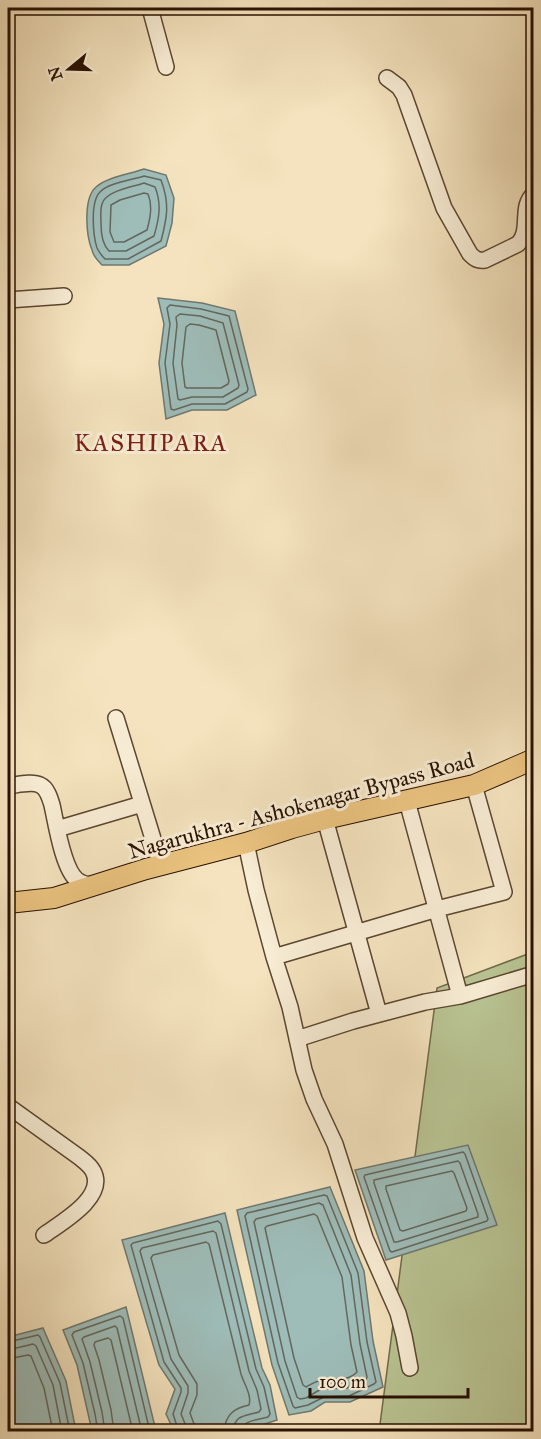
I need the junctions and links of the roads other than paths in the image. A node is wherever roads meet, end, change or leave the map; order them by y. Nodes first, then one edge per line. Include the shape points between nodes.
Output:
1 (150, 8) edge
2 (166, 67) dead end
3 (387, 78) dead end
4 (534, 194) edge
5 (64, 296) dead end
6 (8, 300) edge
7 (116, 718) dead end
8 (534, 759) edge
9 (474, 785) junction
10 (8, 786) edge
11 (407, 801) junction
12 (142, 804) junction
13 (325, 819) junction
14 (57, 829) junction
15 (246, 843) junction
16 (161, 865) junction
17 (67, 868) junction
18 (95, 886) junction
19 (54, 898) junction
20 (8, 903) edge
21 (437, 909) junction
22 (357, 933) junction
23 (274, 957) junction
24 (534, 974) edge
25 (460, 996) junction
26 (379, 1014) junction
27 (297, 1038) junction
28 (8, 1106) edge
29 (44, 1235) dead end
30 (410, 1368) dead end

1 - 2 street
3 - 4 street via 404,95 444,208 476,259 485,260 522,240 527,203
5 - 6 street
7 - 12 street
8 - 9 main road, Nagarukhra - Ashokenagar Bypass Road
9 - 11 main road, Nagarukhra - Ashokenagar Bypass Road
9 - 21 street via 504,892
10 - 14 street via 35,784 46,789
11 - 13 main road, Nagarukhra - Ashokenagar Bypass Road
11 - 21 street
12 - 14 street
12 - 16 street
13 - 15 main road, Nagarukhra - Ashokenagar Bypass Road
13 - 22 street
14 - 17 street
15 - 16 main road, Nagarukhra - Ashokenagar Bypass Road
15 - 23 street
16 - 18 main road, Nagarukhra - Ashokenagar Bypass Road
17 - 18 street via 76,880
17 - 19 street via 63,888
18 - 19 main road, Nagarukhra - Ashokenagar Bypass Road
19 - 20 main road, Nagarukhra - Ashokenagar Bypass Road
21 - 22 street
21 - 25 street
22 - 23 street
22 - 26 street
23 - 27 street
24 - 25 street
25 - 26 street
26 - 27 street
27 - 30 street via 304,1070 335,1144 365,1238 398,1313
28 - 29 street via 94,1172 89,1199

